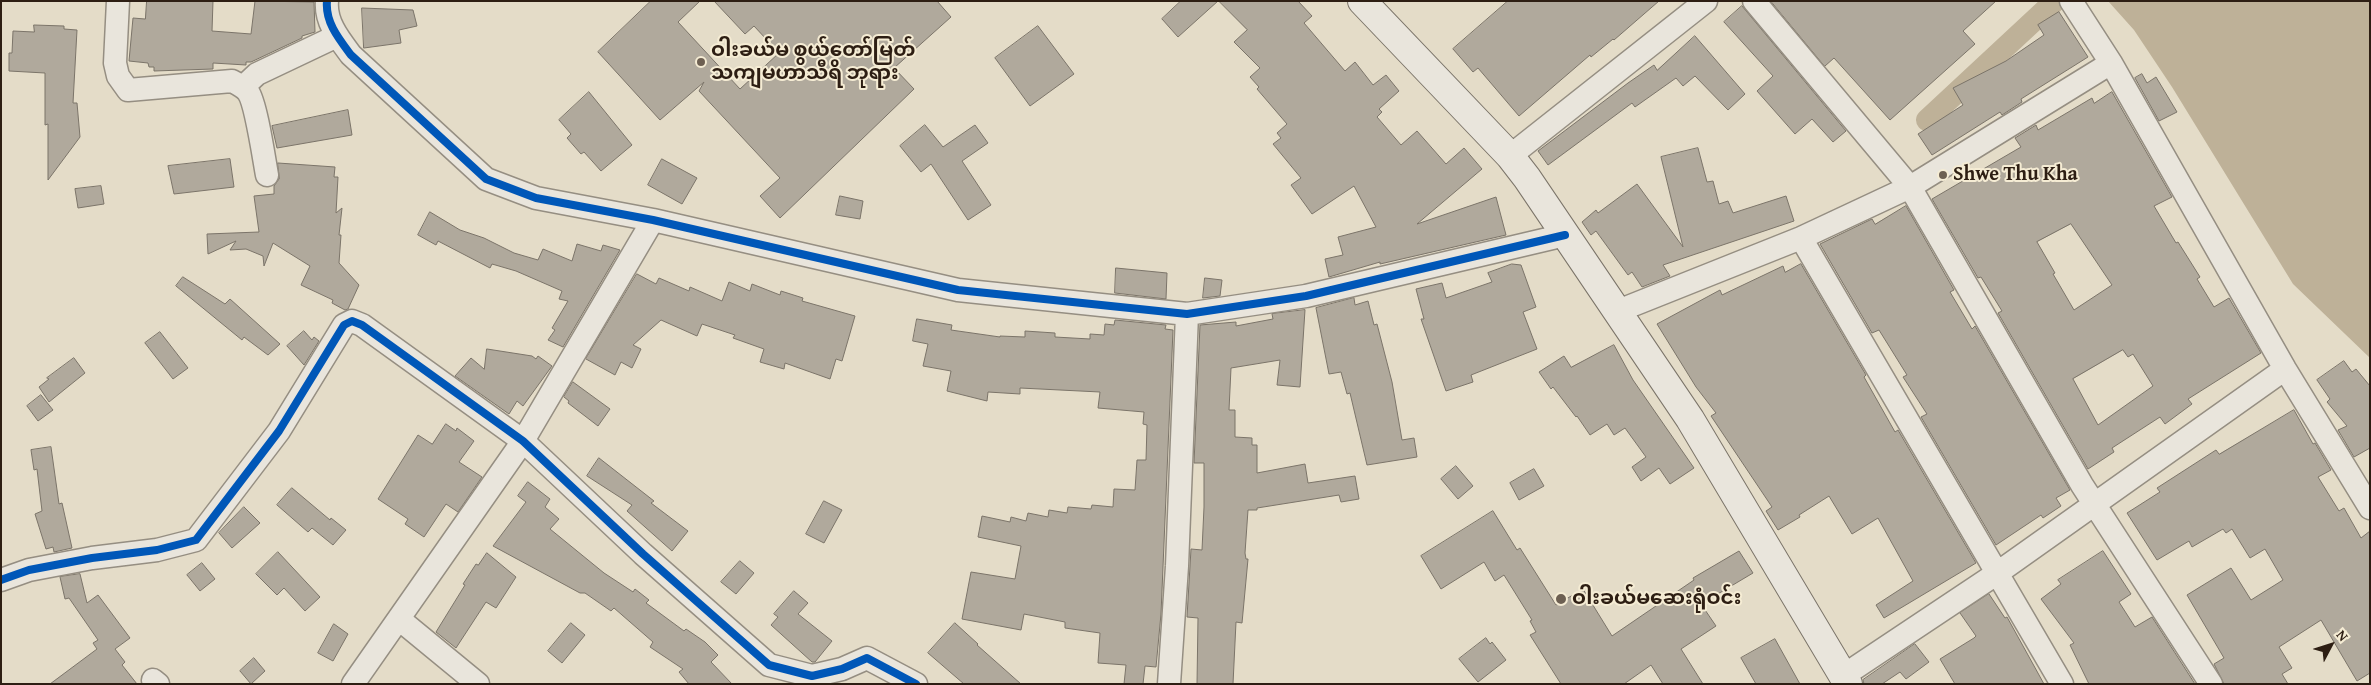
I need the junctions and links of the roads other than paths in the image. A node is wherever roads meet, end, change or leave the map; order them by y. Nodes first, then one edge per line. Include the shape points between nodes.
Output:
1 (118, 1) edge
2 (327, 1) edge
3 (1362, 1) edge
4 (1706, 1) edge
5 (1754, 1) edge
6 (2071, 1) edge
7 (336, 36) junction
8 (2111, 63) junction
9 (243, 87) junction
10 (1510, 156) junction
11 (267, 175) dead end
12 (1910, 187) junction
13 (653, 220) junction
14 (1565, 235) junction
15 (1801, 238) junction
16 (1618, 311) junction
17 (1187, 314) junction
18 (2285, 369) junction
19 (522, 441) junction
20 (2095, 504) junction
21 (2370, 508) edge
22 (1996, 574) junction
23 (1, 580) edge
24 (399, 619) junction
25 (1846, 680) edge
26 (353, 684) edge
27 (478, 684) edge
28 (916, 684) edge
29 (1169, 684) edge
30 (2062, 684) edge
31 (2211, 684) edge

1 - 9 street via 115,63 118,76 128,90 232,81
2 - 7 street via 326,12
3 - 10 street
4 - 10 street
5 - 12 street
6 - 8 street
7 - 9 street via 257,74
7 - 13 street via 351,56 486,179 536,198
8 - 12 street
8 - 18 street
9 - 11 street via 250,93
10 - 14 street
12 - 15 street
12 - 20 street
13 - 17 street via 958,290
13 - 19 street
14 - 16 street
14 - 17 street via 1306,296
15 - 16 street
15 - 22 street
16 - 25 street via 1690,419
17 - 29 street via 1178,566
18 - 20 street
18 - 21 street
19 - 23 street via 352,321 344,325 279,431 196,540 157,550 29,570
19 - 24 street
19 - 28 street via 769,665 812,676 867,658
20 - 22 street
20 - 31 street
22 - 25 street
22 - 30 street
24 - 26 street
24 - 27 street

